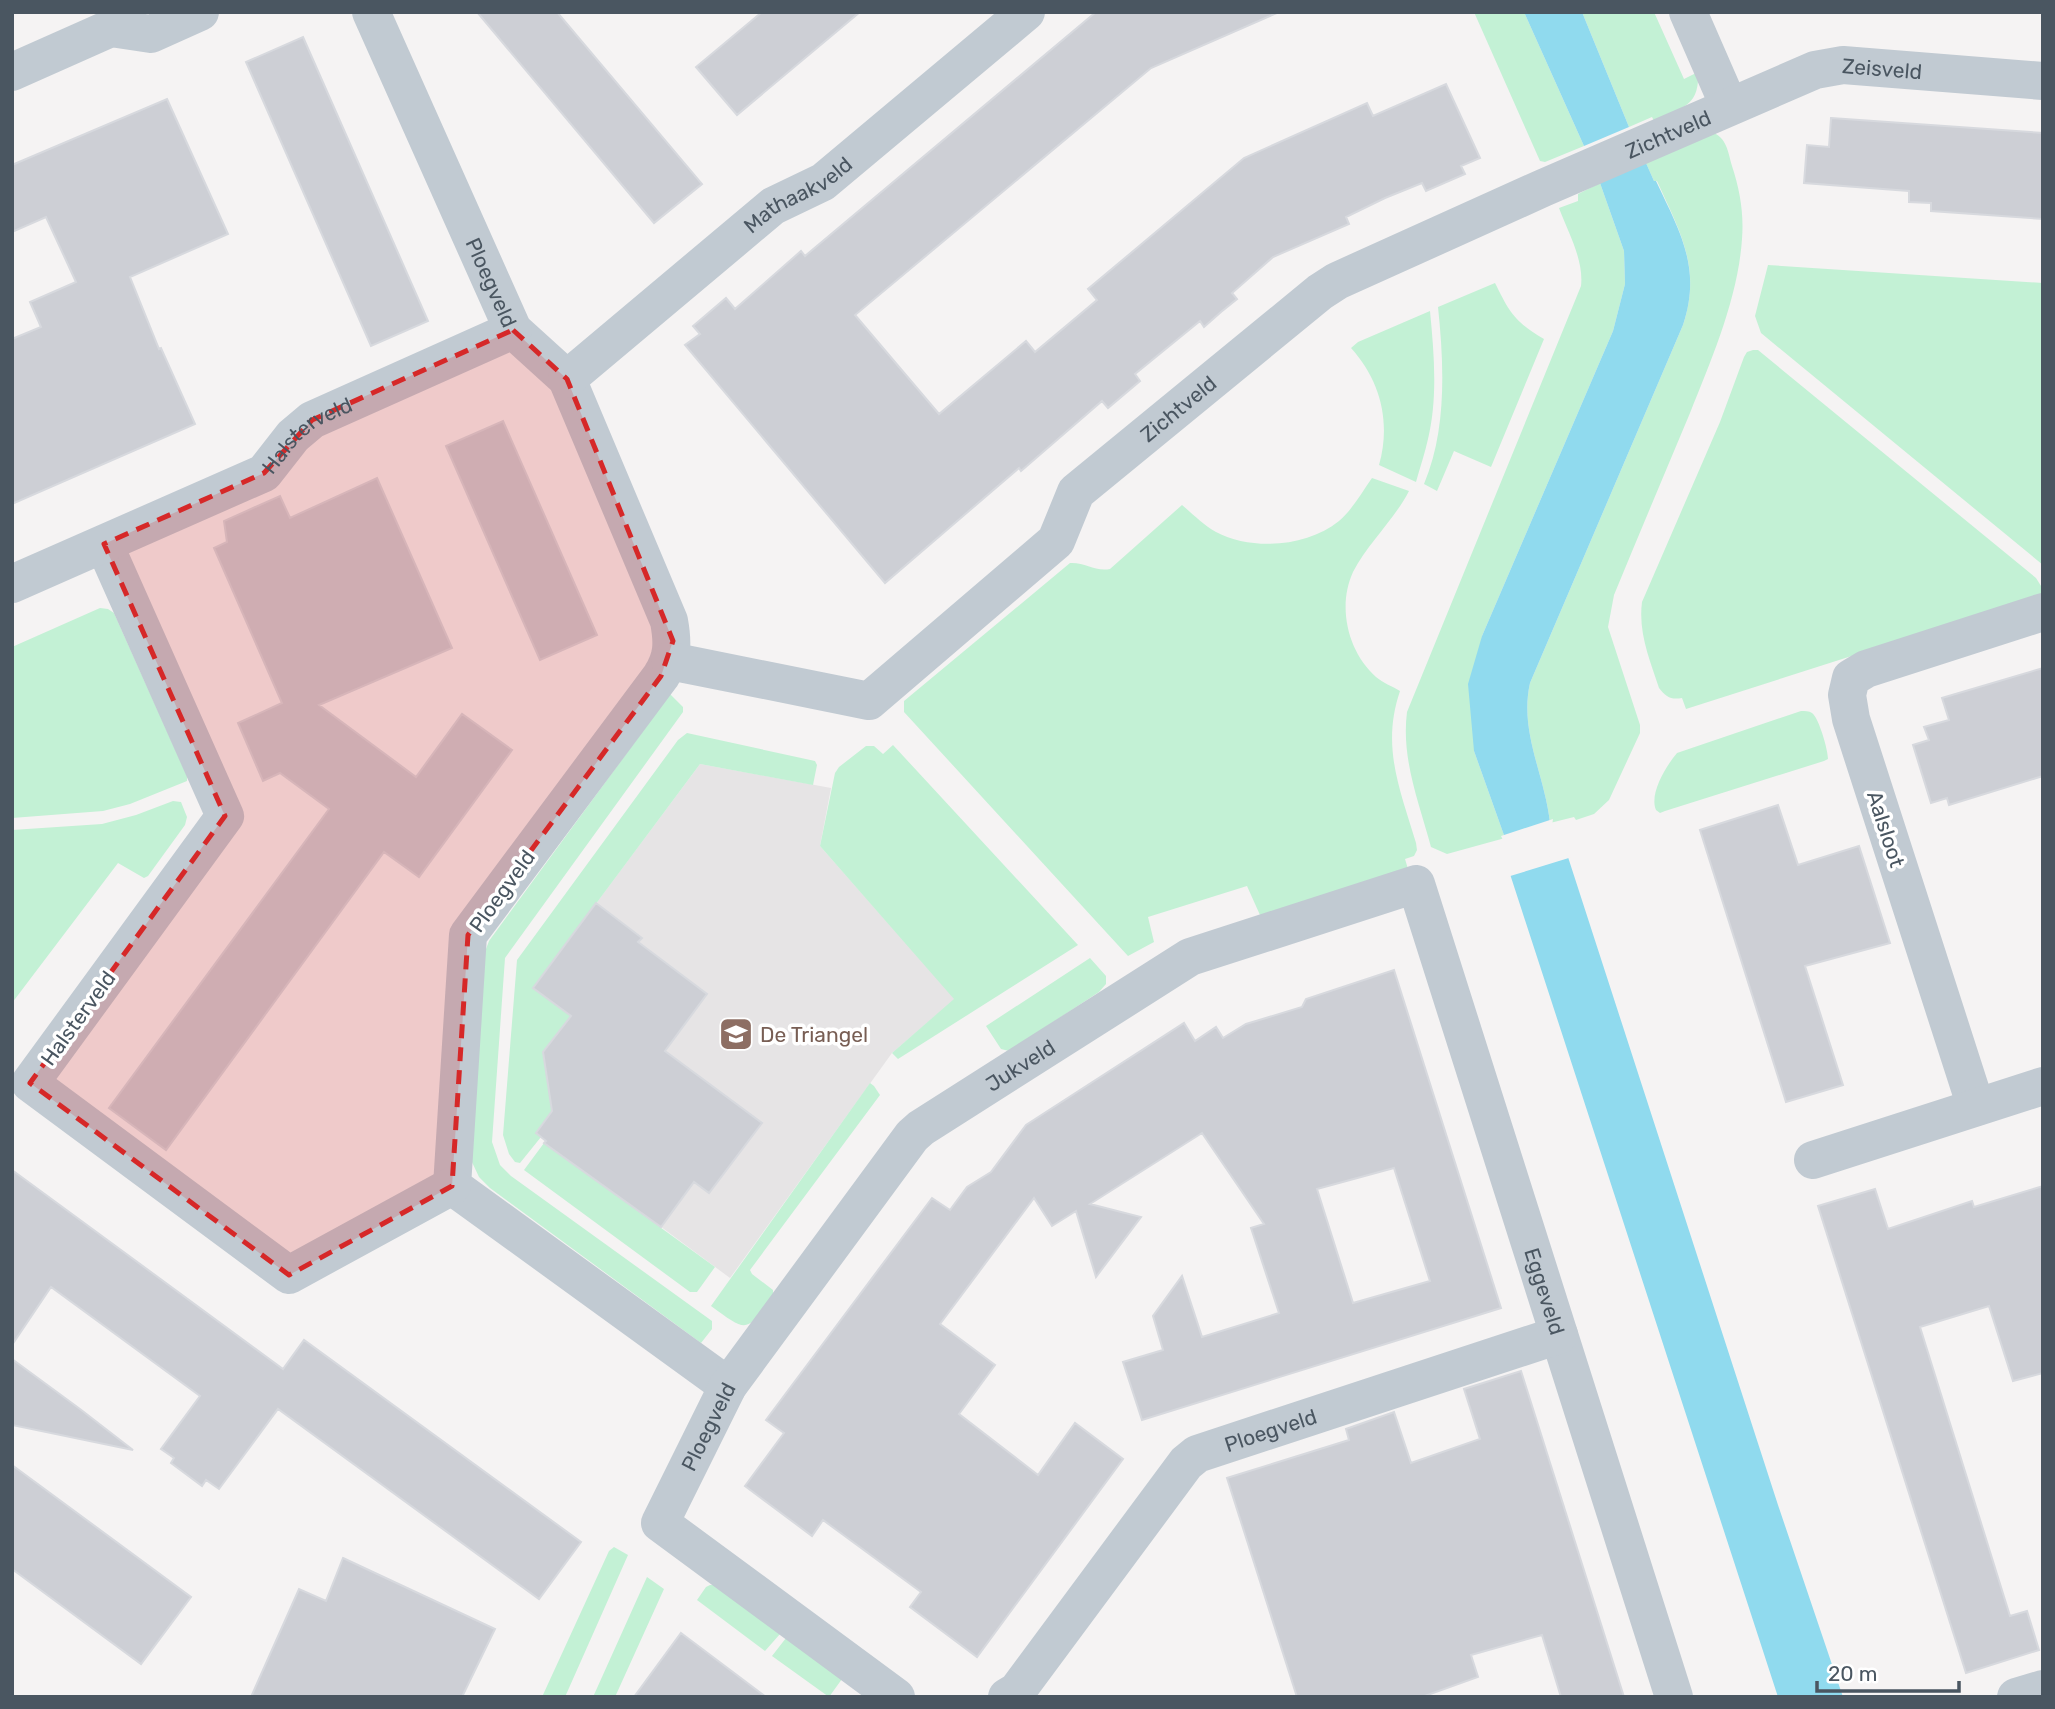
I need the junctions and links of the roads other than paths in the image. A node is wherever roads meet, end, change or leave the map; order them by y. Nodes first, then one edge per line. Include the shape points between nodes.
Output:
1 (200, 12) edge
2 (371, 12) edge
3 (1026, 12) edge
4 (1688, 12) edge
5 (12, 72) edge
6 (2043, 81) edge
7 (1729, 106) junction
8 (513, 330) junction
9 (567, 379) junction
10 (104, 544) junction
11 (12, 583) edge
12 (2043, 612) edge
13 (670, 661) junction
14 (1416, 884) joint
15 (2043, 1086) edge
16 (1976, 1107) junction
17 (1813, 1160) dead end
18 (452, 1186) junction
19 (1559, 1335) junction
20 (728, 1386) junction
21 (2043, 1689) edge
22 (896, 1697) edge
23 (1007, 1697) edge
24 (1674, 1697) edge
25 (2016, 1697) edge

1 - 5 street via 151,34 111,28
2 - 8 street, Ploegveld
3 - 9 street, Mathaakveld via 824,183 773,206
4 - 7 street
6 - 7 street, Zeisveld via 1843,65 1815,70
7 - 13 street, Zichtveld via 1320,292 1076,492 1056,541 869,701
8 - 9 street, Ploegveld
8 - 10 street, Halsterveld via 312,420 264,473
9 - 13 street, Ploegveld via 669,621
10 - 11 street, Halsterveld
10 - 18 street, Halsterveld via 225,816 30,1083 289,1275
12 - 16 street, Aalsloot via 1866,669 1851,678 1847,695 1854,731
13 - 18 street, Ploegveld via 468,935
14 - 19 street, Eggeveld
14 - 20 street, Jukveld via 1190,957 921,1128
15 - 16 street
16 - 17 street
18 - 20 street, Ploegveld
19 - 23 street, Ploegveld via 1196,1454 1017,1691
19 - 24 street, Eggeveld
20 - 22 street, Ploegveld via 660,1522
21 - 25 street

